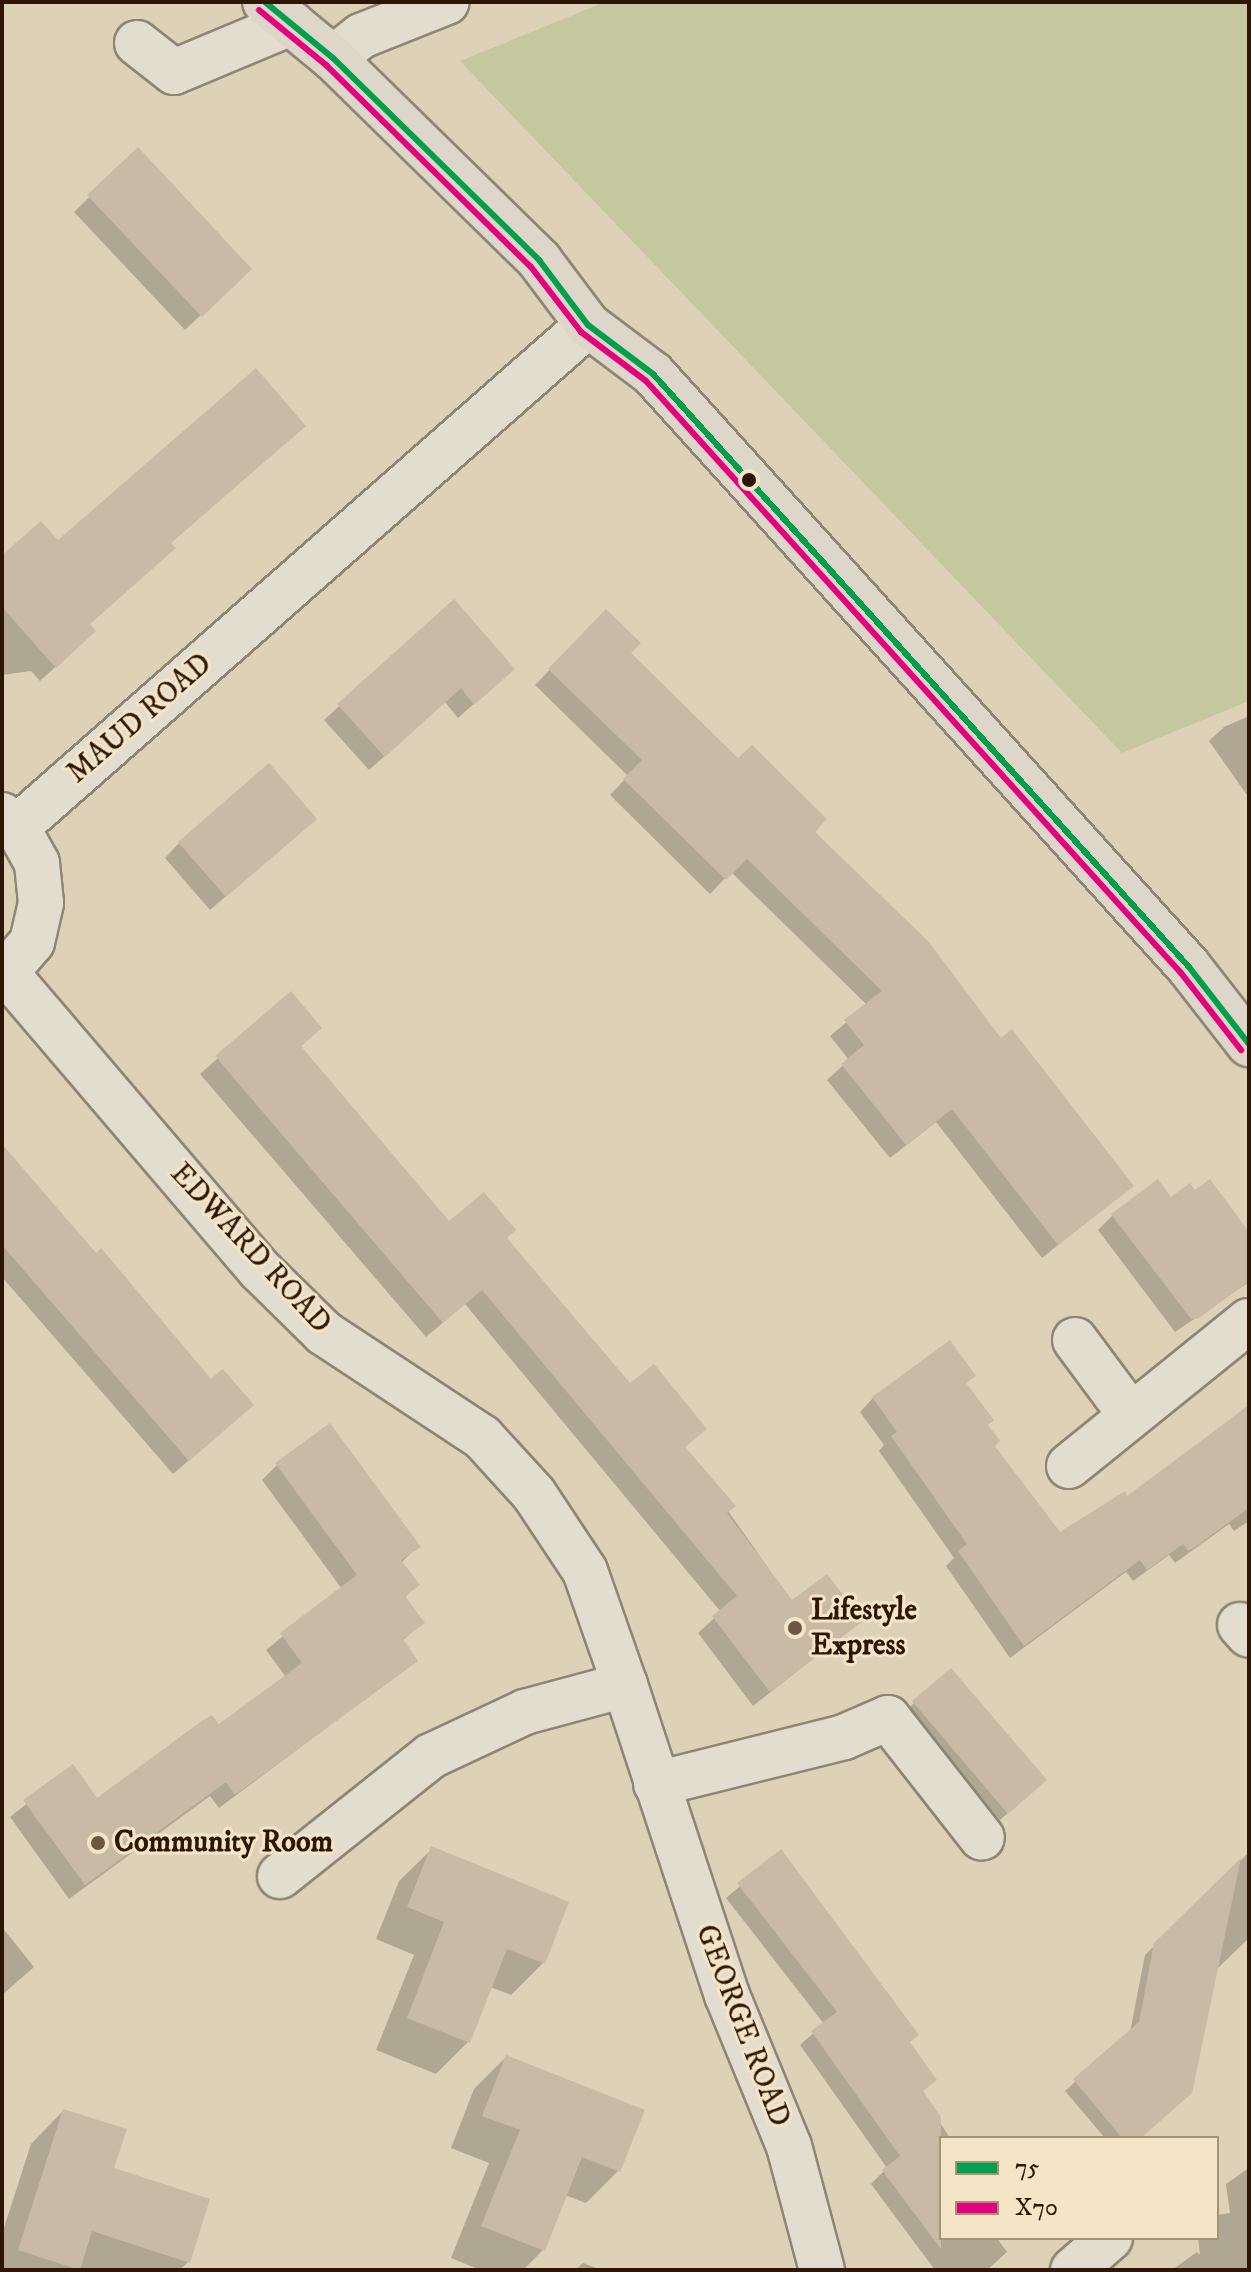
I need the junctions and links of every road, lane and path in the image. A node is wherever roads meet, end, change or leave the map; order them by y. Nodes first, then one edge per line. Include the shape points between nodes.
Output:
1 (447, 2) edge
2 (278, 13) edge
3 (137, 43) dead end
4 (333, 58) junction
5 (588, 325) junction
6 (10, 821) edge
7 (4, 976) edge
8 (1249, 1044) edge
9 (1249, 1321) edge
10 (1075, 1340) dead end
11 (1130, 1414) junction
12 (1069, 1466) dead end
13 (625, 1685) junction
14 (656, 1784) junction
15 (982, 1838) dead end
16 (280, 1876) dead end
17 (822, 2270) edge

1 - 4 street via 361,36
2 - 3 street via 174,72
2 - 4 main road
4 - 5 main road via 539,260
5 - 6 street, MAUD ROAD
5 - 8 main road via 653,374 1189,967
6 - 7 street via 37,863 41,903 32,942
7 - 13 street, EDWARD ROAD via 260,1270 324,1333 482,1437 534,1494 585,1571
9 - 11 street
10 - 11 street
11 - 12 street
13 - 14 street, GEORGE ROAD
13 - 16 street via 525,1712 431,1756
14 - 15 street via 844,1737 888,1718
14 - 17 street, GEORGE ROAD via 727,1995 789,2146

